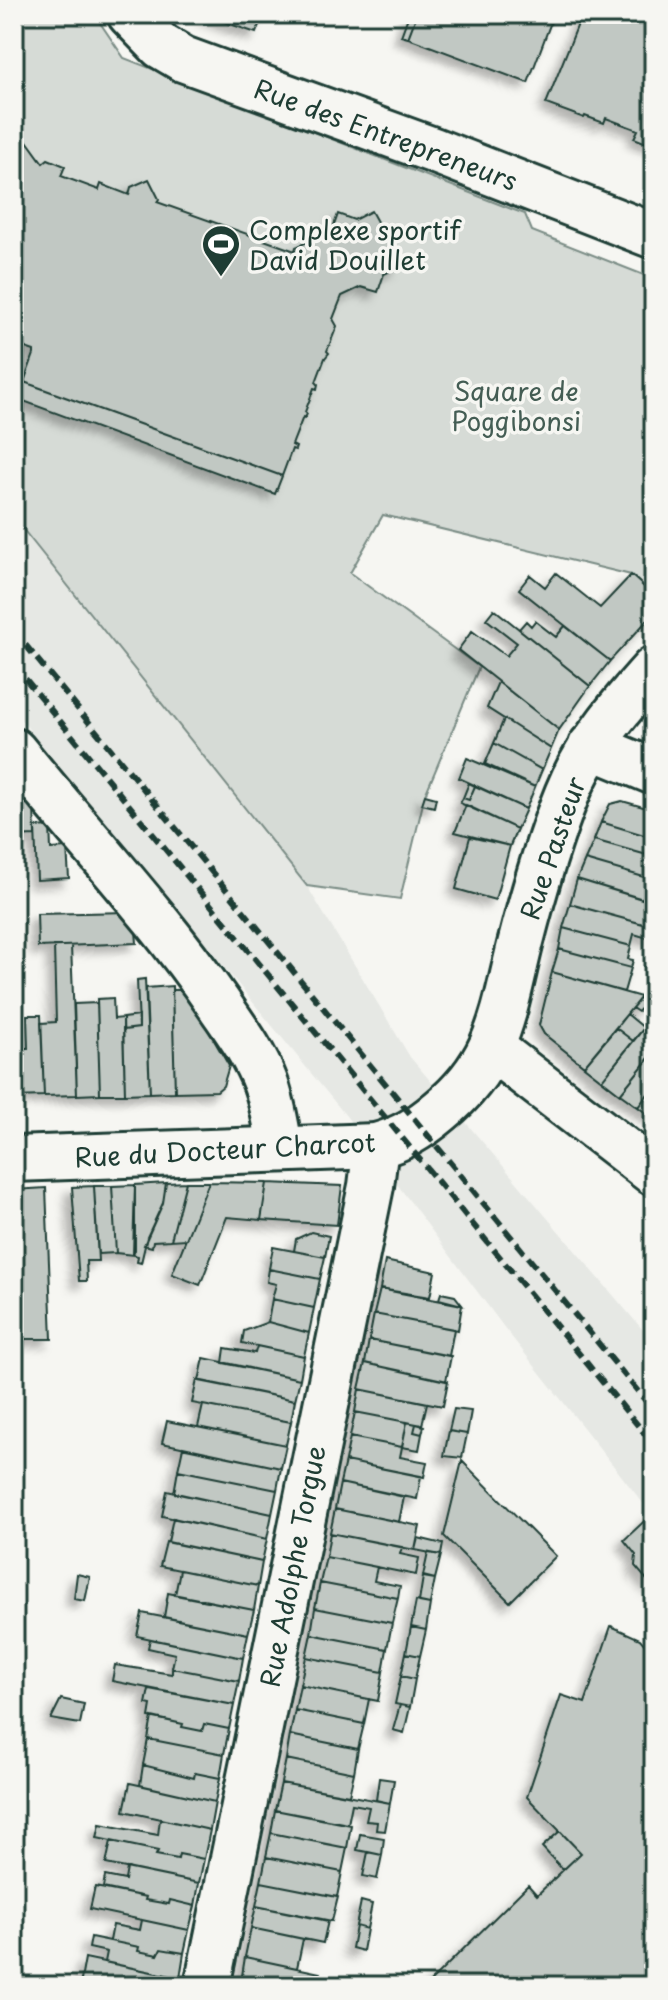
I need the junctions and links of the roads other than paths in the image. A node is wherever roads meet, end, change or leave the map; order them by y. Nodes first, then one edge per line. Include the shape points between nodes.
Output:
1 (130, 14) edge
2 (654, 236) edge
3 (654, 669) edge
4 (591, 746) junction
5 (14, 751) edge
6 (654, 772) edge
7 (492, 1048) junction
8 (376, 1146) junction
9 (280, 1147) junction
10 (14, 1159) edge
11 (654, 1173) edge
12 (207, 1986) edge

1 - 2 street, Rue des Entrepreneurs via 161,46 183,59
3 - 4 street, Rue Pasteur
4 - 6 street
4 - 7 street, Rue Pasteur via 555,825
5 - 9 street via 167,935 226,1015 265,1081
7 - 8 street, Rue du Docteur Charcot via 468,1085 443,1108 403,1138
7 - 11 street
8 - 9 street, Rue du Docteur Charcot
8 - 12 street, Rue Adolphe Torgue
9 - 10 street, Rue du Docteur Charcot

